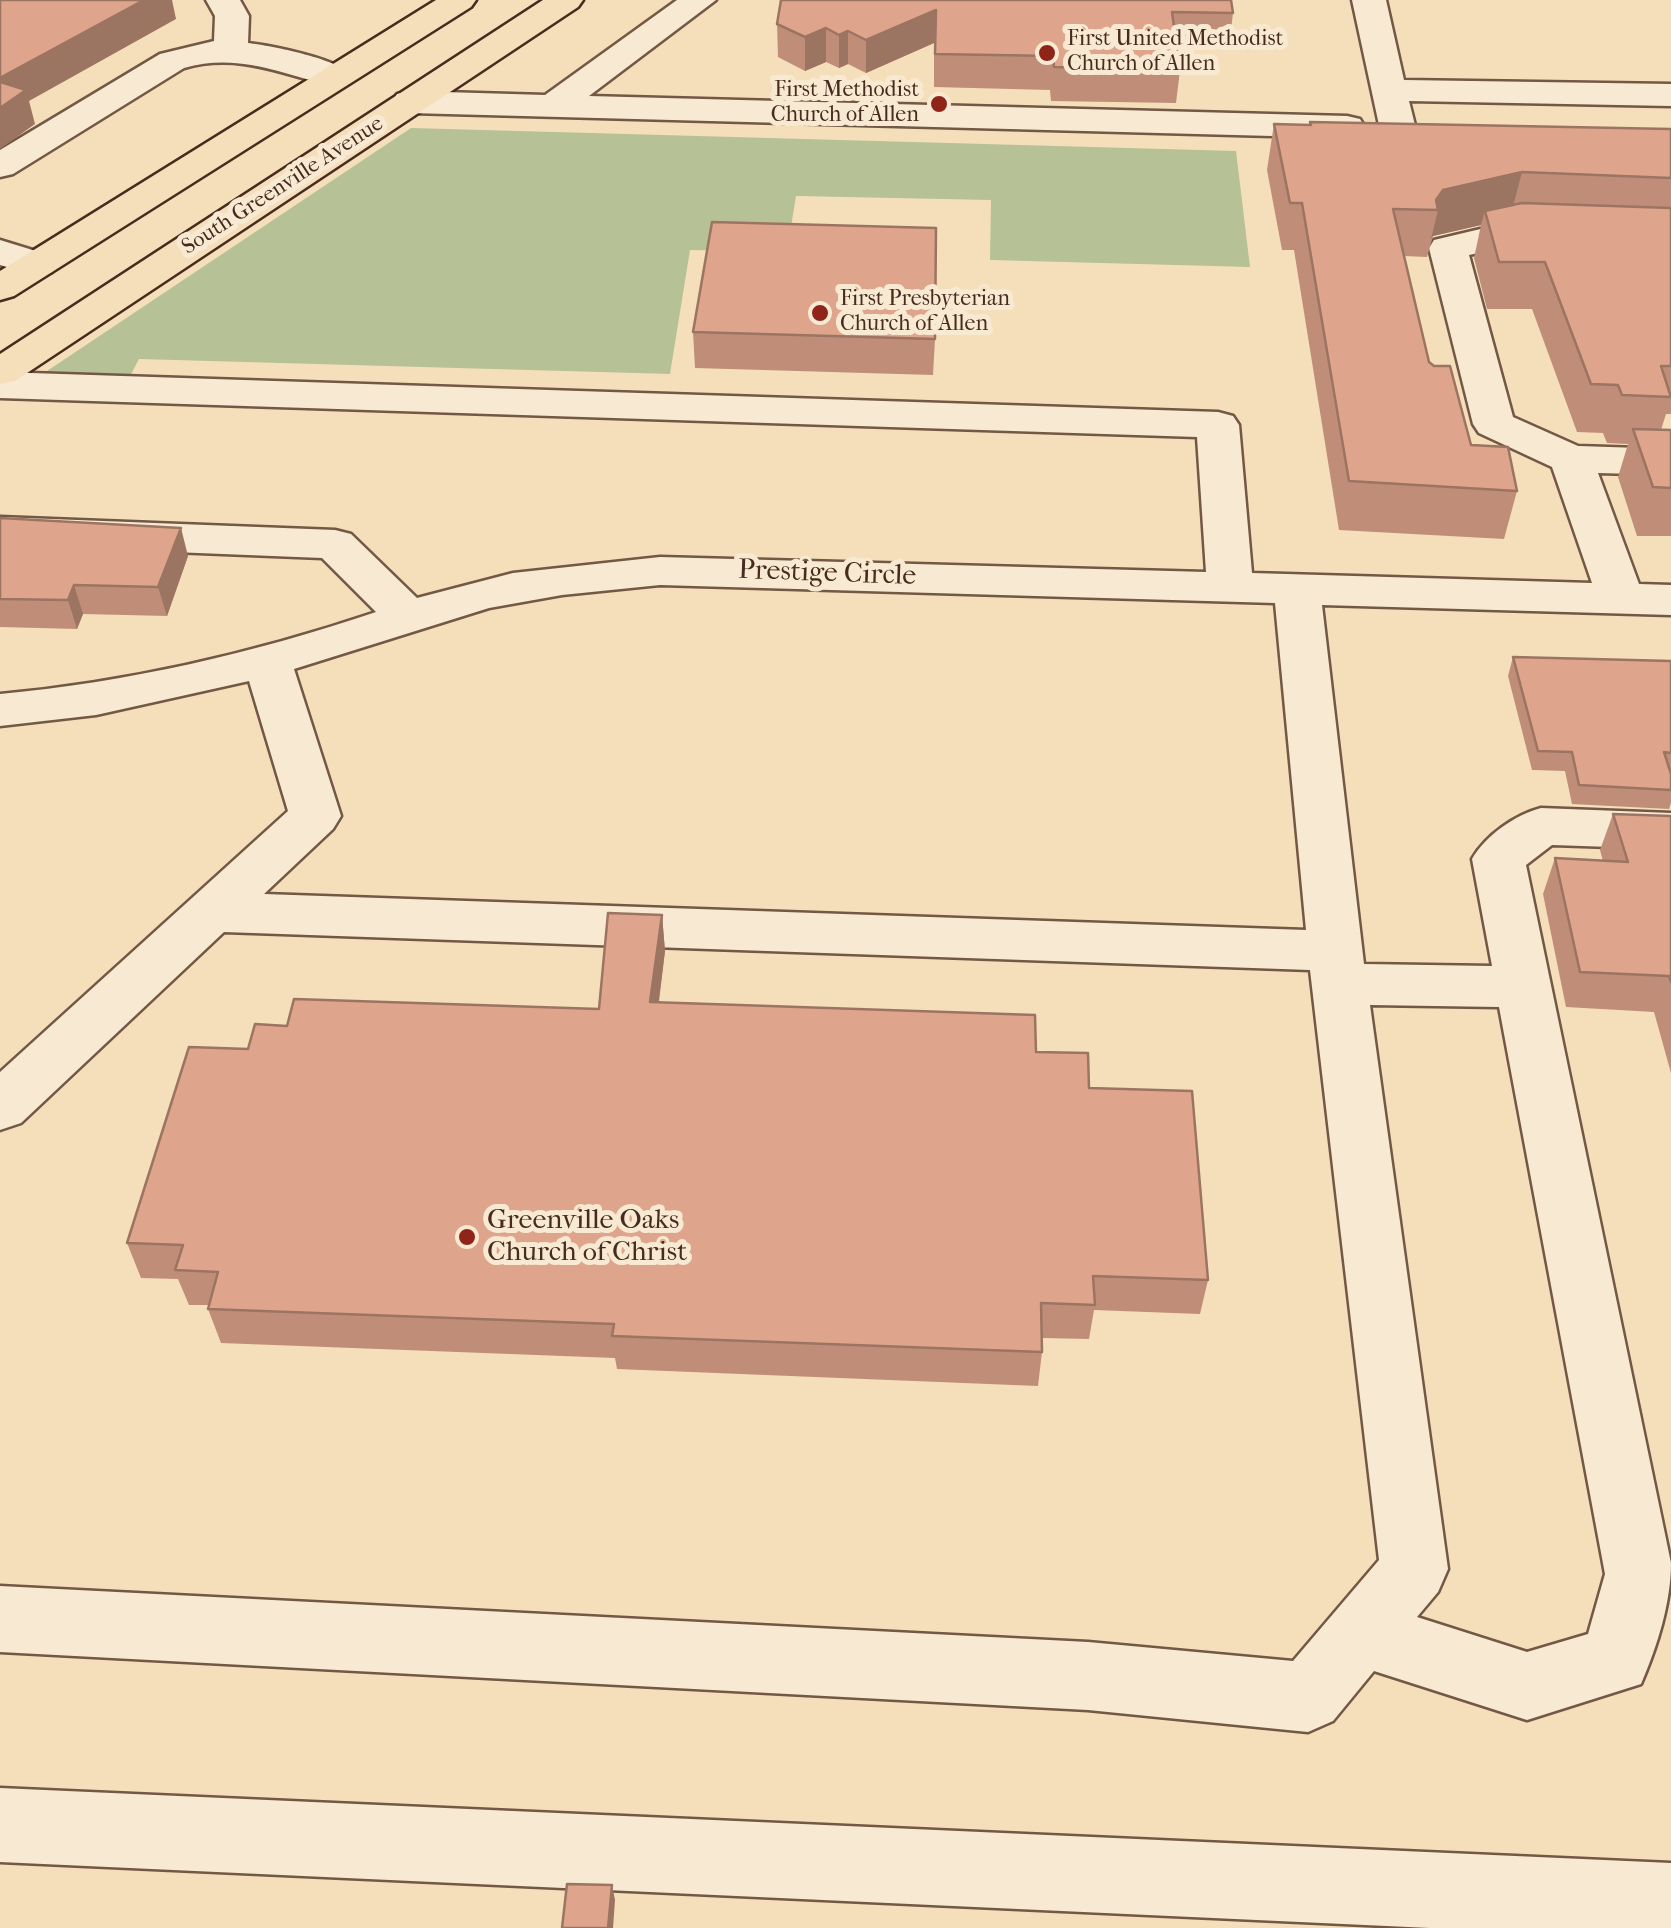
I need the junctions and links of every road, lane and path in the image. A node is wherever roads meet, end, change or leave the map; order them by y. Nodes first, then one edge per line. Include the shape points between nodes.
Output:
1 (222, 0) edge
2 (459, 0) edge
3 (566, 0) edge
4 (699, 0) edge
5 (1368, 0) edge
6 (231, 50) junction
7 (336, 77) junction
8 (1389, 90) junction
9 (1671, 96) edge
10 (410, 102) junction
11 (553, 106) junction
12 (1398, 128) junction
13 (1437, 130) edge
14 (0, 166) edge
15 (1671, 238) edge
16 (0, 252) edge
17 (38, 264) junction
18 (0, 288) edge
19 (0, 372) edge
20 (0, 384) edge
21 (1571, 459) junction
22 (1671, 462) edge
23 (0, 531) edge
24 (1230, 586) junction
25 (1297, 588) junction
26 (1622, 598) junction
27 (1671, 600) edge
28 (410, 618) junction
29 (267, 659) junction
30 (0, 710) edge
31 (1671, 831) edge
32 (212, 912) junction
33 (1337, 968) junction
34 (1522, 987) junction
35 (0, 1107) edge
36 (0, 1619) edge
37 (1361, 1633) junction
38 (0, 1825) edge
39 (1671, 1901) edge

1 - 6 street via 232,16
2 - 7 main road
3 - 10 main road, South Greenville Avenue
4 - 11 street
5 - 8 street
6 - 7 street
6 - 14 street via 172,61
7 - 10 main road
7 - 17 main road
8 - 9 street
8 - 12 street
10 - 11 street
10 - 19 main road, South Greenville Avenue
11 - 12 street
12 - 13 street
15 - 21 street via 1510,234 1448,248 1494,424
16 - 17 street
17 - 18 main road
20 - 24 street via 1218,426
21 - 22 street
21 - 26 street
23 - 28 street via 335,544
24 - 25 street, Prestige Circle
24 - 28 street, Prestige Circle via 660,571 525,586
25 - 26 street, Prestige Circle
25 - 33 street
26 - 27 street, Prestige Circle
28 - 29 street, Prestige Circle
29 - 30 street, Prestige Circle via 47,707
29 - 32 street via 315,816
31 - 34 street via 1541,826 1498,859
32 - 33 street
32 - 35 street
33 - 34 street
33 - 37 street via 1414,1569
34 - 37 street via 1640,1574 1616,1660 1527,1686
36 - 37 street via 1068,1675 1308,1696
38 - 39 street

